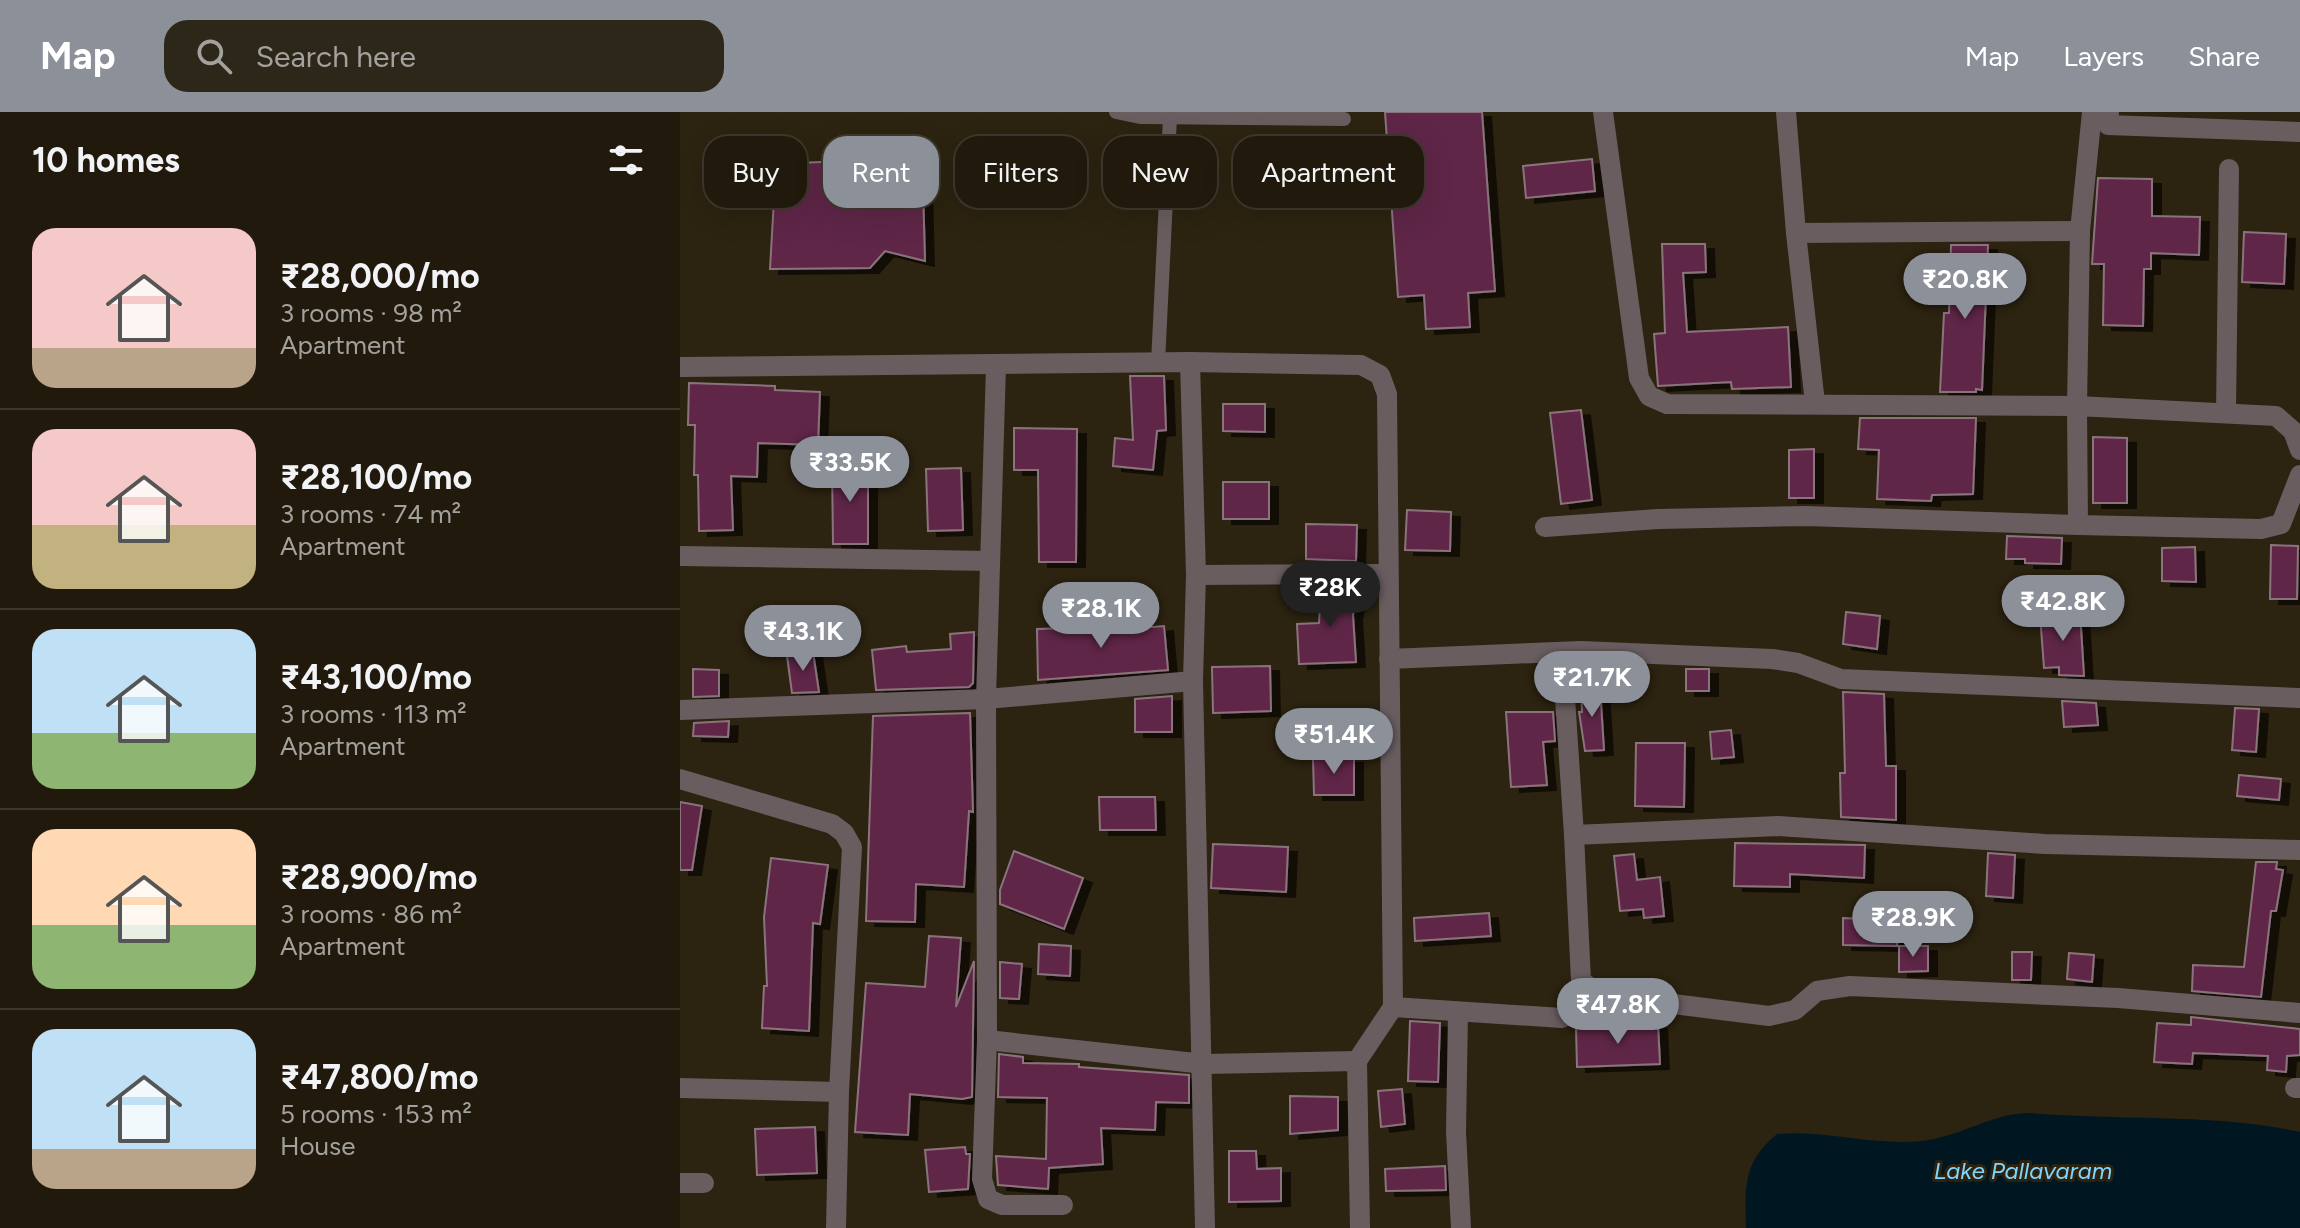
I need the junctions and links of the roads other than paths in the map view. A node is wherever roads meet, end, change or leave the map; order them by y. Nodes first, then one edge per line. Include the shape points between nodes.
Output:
1 (1116, 112) edge
2 (1603, 112) edge
3 (1786, 112) edge
4 (2092, 112) edge
5 (2109, 112) edge
6 (1170, 117) junction
7 (1344, 119) dead end
8 (2300, 132) edge
9 (2229, 169) dead end
10 (2080, 231) junction
11 (1796, 233) junction
12 (1190, 362) junction
13 (1158, 363) junction
14 (996, 366) junction
15 (680, 367) edge
16 (1815, 403) junction
17 (2077, 406) junction
18 (2226, 413) junction
19 (2300, 450) edge
20 (2300, 475) edge
21 (2078, 525) junction
22 (1545, 527) dead end
23 (680, 556) edge
24 (990, 561) junction
25 (1388, 574) junction
26 (1196, 575) junction
27 (1562, 652) junction
28 (1389, 659) junction
29 (1193, 681) junction
30 (2300, 698) edge
31 (986, 699) junction
32 (680, 710) edge
33 (680, 779) edge
34 (1574, 835) junction
35 (2300, 850) edge
36 (1393, 1007) junction
37 (1458, 1012) junction
38 (2300, 1013) edge
39 (1562, 1018) dead end
40 (987, 1040) junction
41 (1357, 1061) junction
42 (1204, 1064) junction
43 (680, 1088) edge
44 (839, 1092) junction
45 (680, 1183) edge
46 (704, 1183) dead end
47 (1063, 1205) dead end
48 (836, 1228) edge
49 (1205, 1228) edge
50 (1360, 1228) edge
51 (1461, 1228) edge

1 - 6 lane
2 - 16 street via 1639,378 1649,396 1667,404
3 - 11 street
4 - 10 street
5 - 8 street via 2108,125
6 - 7 lane
6 - 13 lane
9 - 18 street
10 - 11 street
10 - 17 street
11 - 16 street
12 - 13 street
12 - 25 street via 1361,365 1380,375 1387,394
12 - 26 street
13 - 14 street
14 - 15 street
14 - 24 street
16 - 17 street
17 - 18 street
17 - 21 street
18 - 19 street via 2276,416 2293,431
20 - 21 street via 2281,524 2261,529
21 - 22 street via 1806,516
23 - 24 street
24 - 31 street
25 - 26 street
25 - 28 street
26 - 29 street
27 - 28 street
27 - 30 street via 1772,659 1841,679
27 - 34 street
28 - 36 street
29 - 31 street
29 - 42 street
31 - 32 street
31 - 40 street
33 - 44 street via 832,824 852,847
34 - 35 street via 1778,826 2045,844
34 - 38 street via 1581,981 1601,995 1769,1016 1795,1010 1817,991 1850,986 2118,998
36 - 37 street
36 - 41 street
37 - 39 street
37 - 51 street
40 - 42 street
40 - 47 street via 982,1179 988,1199 1002,1205
41 - 42 street
41 - 50 street
42 - 49 street
43 - 44 street
44 - 48 street
45 - 46 street

